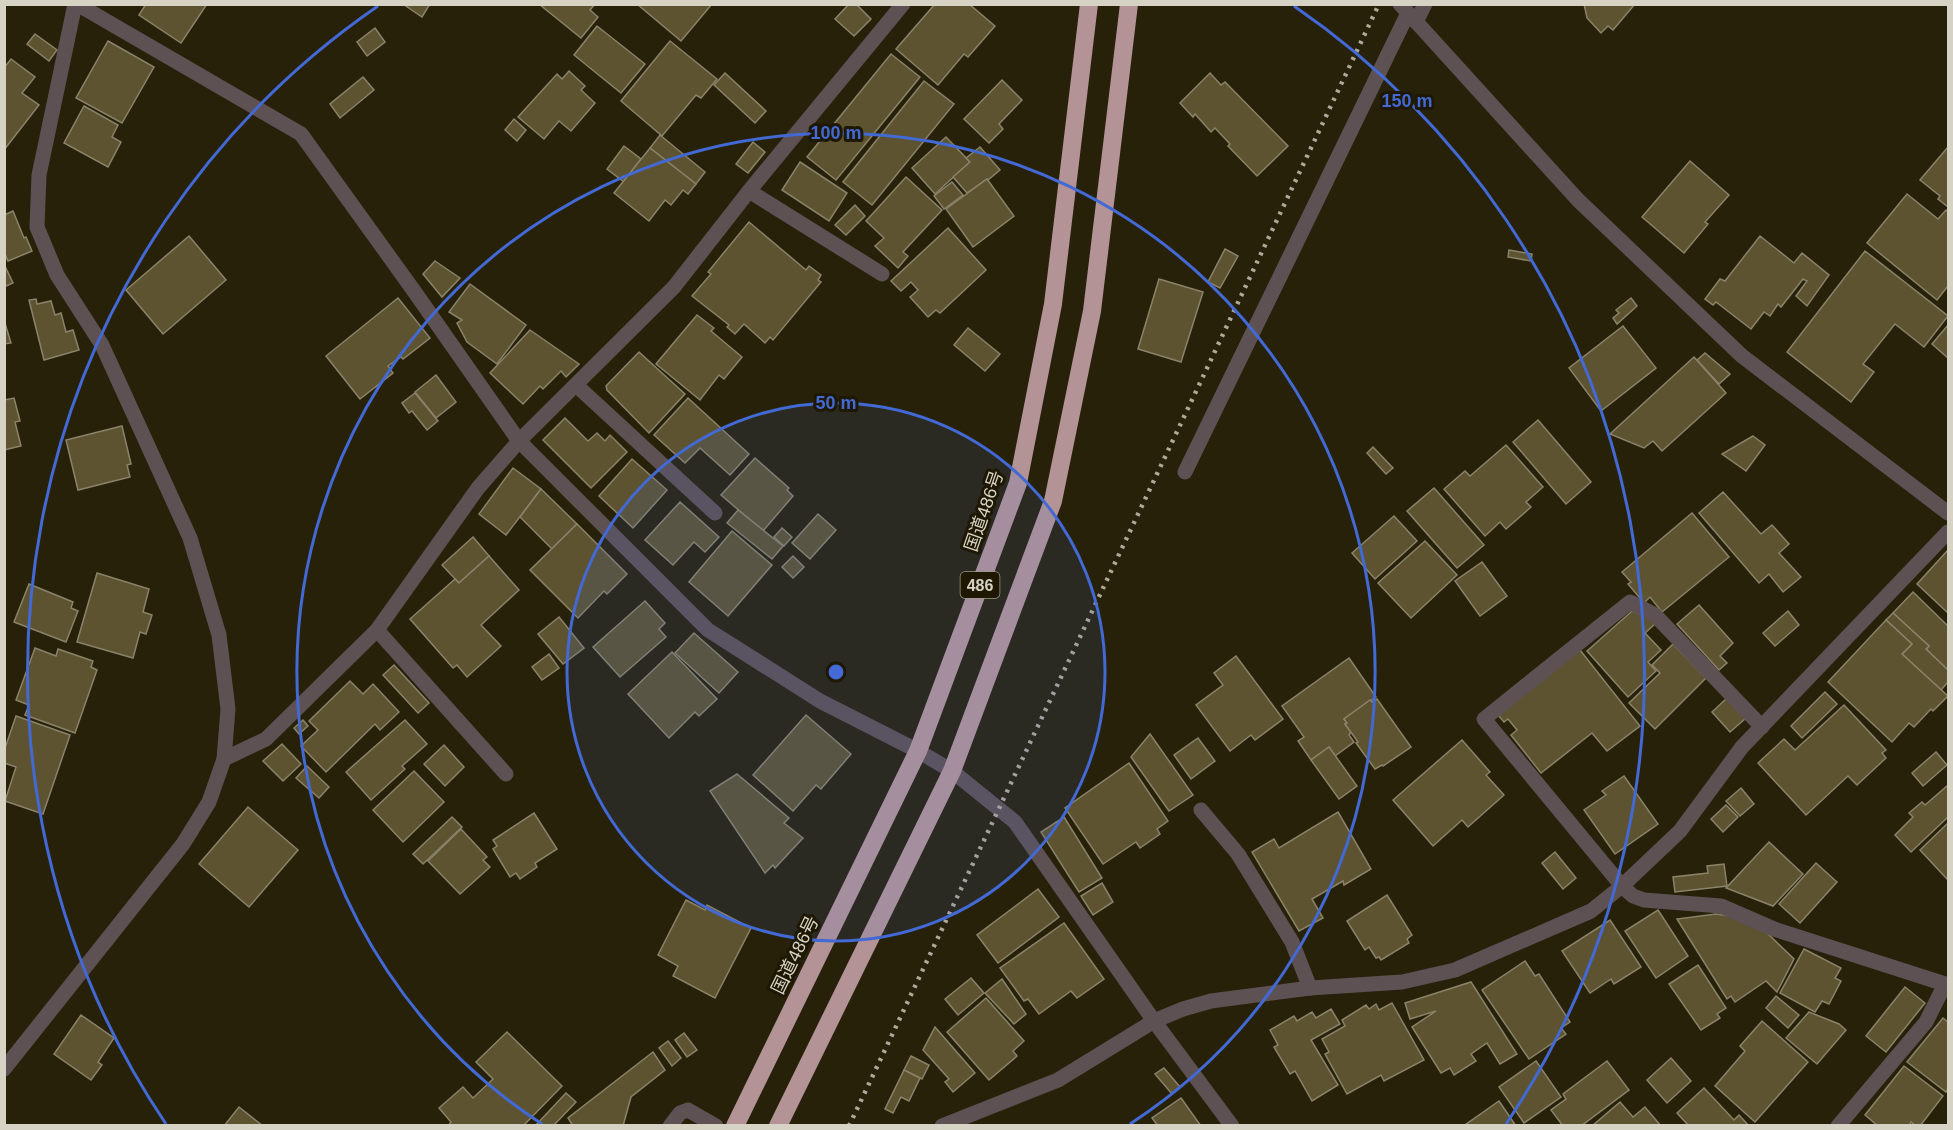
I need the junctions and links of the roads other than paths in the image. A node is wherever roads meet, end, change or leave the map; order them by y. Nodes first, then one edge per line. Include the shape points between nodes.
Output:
1 (76, 4) edge
2 (903, 4) edge
3 (1089, 4) edge
4 (1129, 4) edge
5 (1425, 4) edge
6 (1408, 13) edge
7 (749, 191) junction
8 (882, 274) dead end
9 (576, 385) junction
10 (519, 441) junction
11 (1185, 472) dead end
12 (715, 513) dead end
13 (1948, 513) edge
14 (1948, 532) edge
15 (377, 630) junction
16 (1762, 727) junction
17 (918, 751) junction
18 (224, 759) junction
19 (952, 771) junction
20 (506, 774) dead end
21 (1201, 810) dead end
22 (1622, 886) junction
23 (1947, 984) edge
24 (1310, 987) junction
25 (1155, 1021) junction
26 (4, 1069) edge
27 (670, 1125) edge
28 (716, 1125) edge
29 (735, 1125) edge
30 (778, 1125) edge
31 (942, 1125) edge
32 (1232, 1125) edge
33 (1838, 1125) edge

1 - 10 street via 301,134
1 - 18 street via 39,174 37,227 57,275 102,345 190,538 219,635 228,709
2 - 7 street
3 - 17 highway, 国道486号 / 486 via 1053,304 1018,483
4 - 19 highway, 486 via 1092,311 1053,501
5 - 6 street
6 - 11 street
6 - 13 street via 1578,200 1742,356
7 - 8 street
7 - 9 street via 674,287
9 - 10 street
9 - 12 street
10 - 15 street via 478,488
10 - 17 street via 708,630 820,701
14 - 16 street
15 - 18 street via 266,739
15 - 20 street
16 - 22 street via 1680,831
16 - 22 street via 1656,615 1630,602 1484,719
17 - 19 street
17 - 29 highway, 国道486号 / 486
18 - 26 street via 209,802 183,844
19 - 25 street via 1015,822
19 - 30 highway, 486
21 - 24 street via 1238,854 1292,942
22 - 23 street via 1644,900 1721,906 1774,929
22 - 24 street via 1591,911 1455,970 1402,982
23 - 33 street via 1926,1022
24 - 25 street via 1211,1001
25 - 31 street via 1058,1080
25 - 32 street
27 - 28 street via 688,1110

